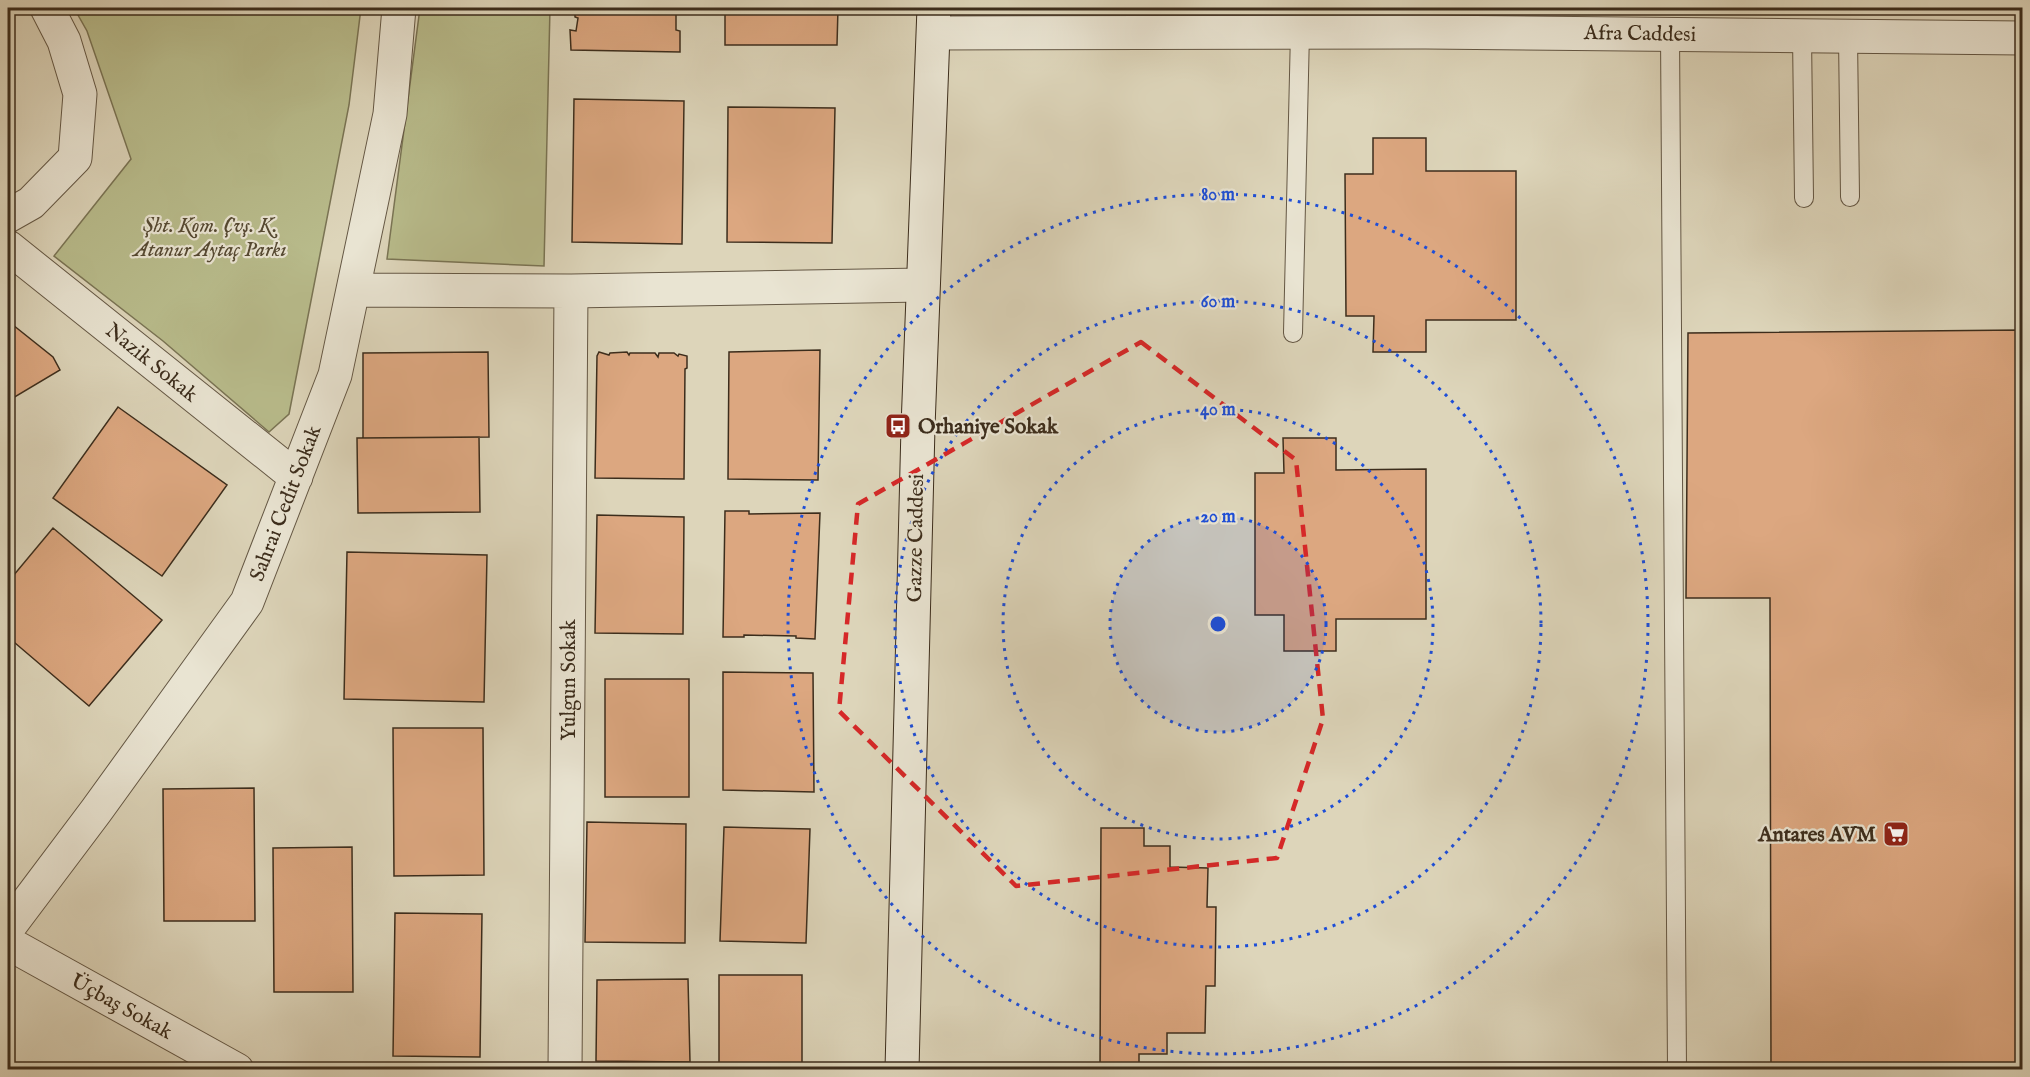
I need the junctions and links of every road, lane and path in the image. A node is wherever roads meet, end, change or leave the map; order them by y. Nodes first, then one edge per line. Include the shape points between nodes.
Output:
1 (47, 8) edge
2 (399, 8) edge
3 (934, 20) edge
4 (1425, 20) edge
5 (1300, 32) junction
6 (1670, 33) junction
7 (1802, 35) junction
8 (1848, 36) junction
9 (2022, 38) edge
10 (1850, 197) dead end
11 (1804, 198) dead end
12 (8, 216) edge
13 (8, 247) edge
14 (922, 285) junction
15 (353, 290) junction
16 (571, 291) junction
17 (1293, 333) dead end
18 (296, 477) junction
19 (8, 928) edge
20 (8, 943) edge
21 (237, 1070) edge
22 (565, 1070) edge
23 (902, 1070) edge
24 (1677, 1070) edge

1 - 12 street via 64,41 80,94 75,158 31,203
2 - 15 street, Sahrai Cedit Sokak via 390,114
3 - 5 street, Afra Caddesi
3 - 14 street, Gazze Caddesi
4 - 5 street, Afra Caddesi
4 - 6 street, Afra Caddesi
5 - 17 lane
6 - 7 street, Afra Caddesi
6 - 24 lane
7 - 8 street, Afra Caddesi
7 - 11 lane
8 - 9 street, Afra Caddesi
8 - 10 lane
13 - 18 street, Nazik Sokak
14 - 16 street
14 - 23 street, Gazze Caddesi
15 - 16 street
15 - 18 street, Sahrai Cedit Sokak via 335,375
16 - 22 street, Yulgun Sokak
18 - 19 street, Sahrai Cedit Sokak via 247,602
20 - 21 street, Üçbaş Sokak

